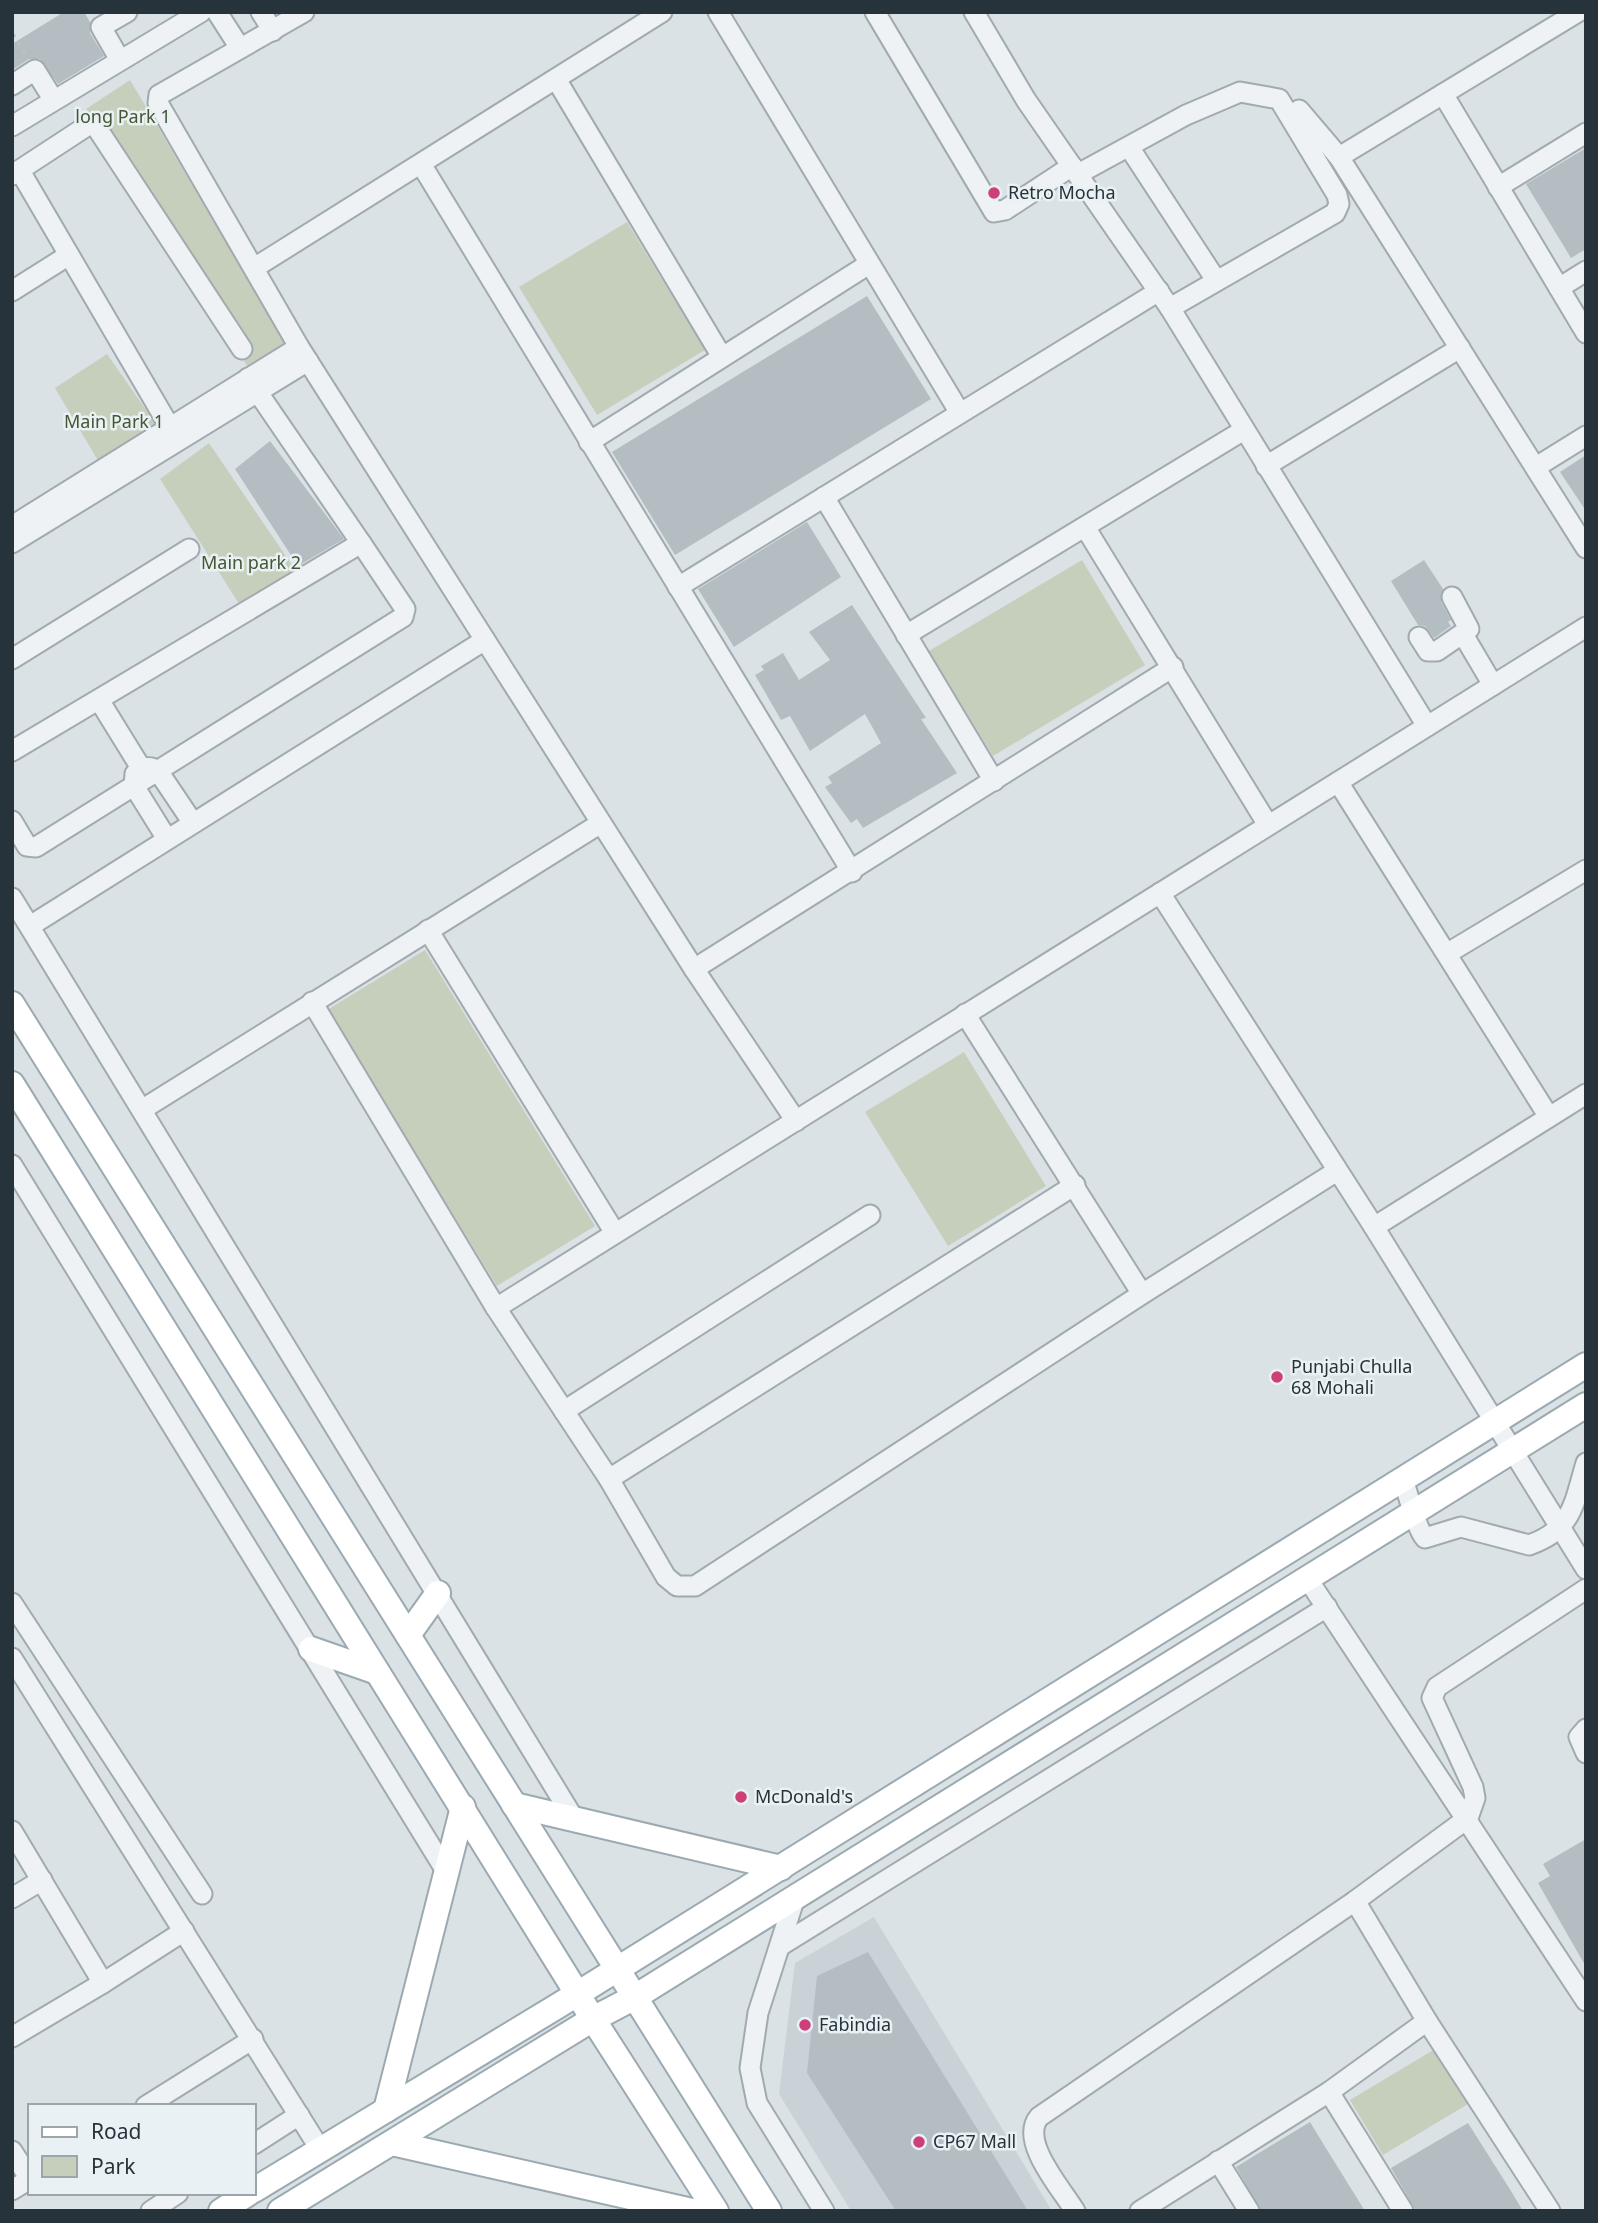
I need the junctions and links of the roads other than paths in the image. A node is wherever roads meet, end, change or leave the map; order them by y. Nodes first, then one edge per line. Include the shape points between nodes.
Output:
1 (127, 12) edge
2 (201, 12) edge
3 (217, 12) edge
4 (261, 12) edge
5 (304, 12) edge
6 (662, 12) edge
7 (718, 12) edge
8 (875, 12) edge
9 (974, 12) edge
10 (1578, 12) edge
11 (179, 18) edge
12 (273, 31) junction
13 (240, 48) junction
14 (120, 60) junction
15 (556, 79) junction
16 (12, 85) edge
17 (1443, 94) junction
18 (53, 99) junction
19 (1299, 110) dead end
20 (12, 126) edge
21 (1586, 133) edge
22 (1129, 147) junction
23 (1339, 158) junction
24 (421, 164) junction
25 (1075, 170) junction
26 (16, 173) edge
27 (1498, 187) junction
28 (69, 255) junction
29 (869, 264) junction
30 (254, 268) junction
31 (1586, 271) edge
32 (1216, 280) junction
33 (1559, 288) junction
34 (12, 291) edge
35 (1164, 300) junction
36 (1586, 333) edge
37 (1460, 348) junction
38 (242, 349) dead end
39 (303, 354) junction
40 (722, 357) junction
41 (252, 386) junction
42 (960, 413) junction
43 (1244, 430) junction
44 (174, 434) junction
45 (1586, 436) edge
46 (589, 442) junction
47 (1266, 466) junction
48 (1536, 467) junction
49 (824, 497) junction
50 (12, 526) edge
51 (1085, 527) junction
52 (12, 543) edge
53 (361, 543) junction
54 (1586, 548) edge
55 (189, 549) dead end
56 (678, 587) junction
57 (1452, 597) dead end
58 (1586, 627) edge
59 (906, 635) junction
60 (1464, 636) junction
61 (1419, 637) dead end
62 (485, 640) junction
63 (12, 659) edge
64 (1172, 667) junction
65 (1493, 685) junction
66 (99, 700) junction
67 (1427, 726) junction
68 (12, 751) edge
69 (144, 775) junction
70 (994, 781) junction
71 (1338, 782) junction
72 (12, 821) edge
73 (193, 823) junction
74 (601, 823) junction
75 (1268, 825) junction
76 (167, 839) junction
77 (1586, 870) edge
78 (852, 872) junction
79 (1160, 893) junction
80 (12, 898) edge
81 (30, 926) junction
82 (428, 930) junction
83 (1448, 953) junction
84 (694, 969) junction
85 (312, 1002) junction
86 (12, 1004) edge
87 (965, 1014) junction
88 (12, 1084) edge
89 (1586, 1094) edge
90 (143, 1109) junction
91 (1549, 1117) junction
92 (796, 1121) junction
93 (13, 1168) edge
94 (1338, 1171) junction
95 (1075, 1185) junction
96 (870, 1215) dead end
97 (1374, 1227) junction
98 (615, 1233) junction
99 (1142, 1294) junction
100 (496, 1308) junction
101 (1586, 1365) edge
102 (1586, 1405) edge
103 (564, 1411) junction
104 (1494, 1421) junction
105 (1511, 1452) junction
106 (1586, 1463) edge
107 (609, 1479) junction
108 (1402, 1479) junction
109 (1415, 1511) junction
110 (1560, 1528) junction
111 (1586, 1569) edge
112 (1307, 1578) junction
113 (1586, 1589) edge
114 (438, 1593) junction
115 (12, 1603) edge
116 (1327, 1607) junction
117 (408, 1635) junction
118 (311, 1649) junction
119 (12, 1658) edge
120 (377, 1672) junction
121 (1586, 1728) edge
122 (1586, 1753) edge
123 (514, 1805) junction
124 (463, 1807) junction
125 (1468, 1818) junction
126 (574, 1819) junction
127 (12, 1831) edge
128 (166, 1838) junction
129 (138, 1858) junction
130 (781, 1868) junction
131 (446, 1871) junction
132 (41, 1880) junction
133 (202, 1894) dead end
134 (796, 1894) junction
135 (12, 1898) edge
136 (1355, 1900) junction
137 (184, 1931) junction
138 (780, 1945) junction
139 (615, 1968) junction
140 (103, 1983) junction
141 (579, 1993) junction
142 (635, 1997) junction
143 (1586, 2001) edge
144 (593, 2019) junction
145 (1427, 2021) junction
146 (12, 2037) edge
147 (253, 2039) junction
148 (1329, 2092) junction
149 (149, 2104) edge
150 (386, 2110) junction
151 (299, 2115) junction
152 (256, 2143) edge
153 (392, 2143) junction
154 (320, 2149) junction
155 (12, 2151) edge
156 (1218, 2161) junction
157 (28, 2176) edge
158 (28, 2180) edge
159 (256, 2187) edge
160 (12, 2190) edge
161 (175, 2195) edge
162 (661, 2207) edge
163 (151, 2211) edge
164 (280, 2211) edge
165 (692, 2211) edge
166 (716, 2211) edge
167 (769, 2211) edge
168 (824, 2211) edge
169 (1076, 2211) edge
170 (1140, 2211) edge
171 (1249, 2211) edge
172 (1403, 2211) edge
173 (1550, 2211) edge

1 - 14 street via 101,27
2 - 11 street
3 - 13 street
4 - 12 street
5 - 12 street
6 - 15 street
7 - 29 street
8 - 25 street via 994,212 1004,211
9 - 25 street via 1026,100
10 - 17 street
11 - 14 street
12 - 13 street
13 - 30 street via 156,99
14 - 18 street
15 - 24 street
15 - 40 street
16 - 18 street via 35,71
17 - 23 street
17 - 27 street
18 - 20 street
19 - 23 street
21 - 27 street
22 - 25 street
22 - 32 street
22 - 32 street via 1240,92 1279,99 1304,137 1338,195 1335,213
23 - 37 street
24 - 30 street
24 - 46 street
25 - 35 street
26 - 28 street
26 - 38 street via 93,122
27 - 33 street
28 - 34 street
28 - 44 street
29 - 40 street
29 - 42 street
30 - 39 street
31 - 33 street
32 - 35 street
33 - 36 street
35 - 42 street
35 - 43 street
37 - 47 street
37 - 48 street
39 - 41 street
39 - 62 street
40 - 46 street
41 - 44 street
41 - 53 street
42 - 49 street
43 - 47 street
43 - 51 street
44 - 50 street
44 - 52 street
45 - 48 street
46 - 56 street
47 - 67 street
48 - 54 street
49 - 56 street
49 - 59 street
51 - 59 street
51 - 64 street
53 - 66 street
53 - 69 street via 405,615
55 - 63 street
56 - 78 street
57 - 60 street via 1468,623
58 - 65 street
59 - 70 street
60 - 61 street via 1432,652
60 - 65 street
62 - 73 street
62 - 74 street
64 - 70 street
64 - 75 street
65 - 67 street
66 - 68 street
66 - 69 street
67 - 71 street
69 - 72 street via 36,847 27,846
69 - 73 street
69 - 76 street
70 - 78 street
71 - 75 street
71 - 83 street
73 - 76 street
74 - 82 street
74 - 84 street
75 - 79 street
76 - 81 street
77 - 83 street
78 - 84 street
79 - 87 street
79 - 94 street
80 - 81 street
81 - 90 street
82 - 85 street
82 - 98 street
83 - 91 street
84 - 92 street
85 - 90 street
85 - 100 street
86 - 117 main road
87 - 92 street
87 - 95 street
88 - 120 main road
89 - 91 street
90 - 114 street
91 - 97 street
92 - 98 street
93 - 118 street
94 - 97 street
94 - 99 street
95 - 99 street
95 - 107 street
96 - 103 street
97 - 104 street
98 - 100 street
99 - 107 street via 695,1586 677,1586 666,1577
100 - 103 street
101 - 104 main road
102 - 105 main road
103 - 107 street
104 - 105 street
104 - 108 main road
105 - 109 main road
105 - 110 street
106 - 110 street via 1571,1515
108 - 109 street
108 - 130 main road
109 - 110 street via 1418,1531 1425,1538 1461,1527 1529,1545
109 - 112 main road
110 - 111 street
112 - 116 street
112 - 134 main road
113 - 125 street via 1437,1687 1432,1698 1473,1787 1475,1797
114 - 117 main road
114 - 126 street
115 - 128 street
116 - 125 street
116 - 138 street
117 - 123 main road
118 - 120 main road
118 - 131 street
119 - 129 street
120 - 124 main road
121 - 122 street via 1579,1737
123 - 126 main road
123 - 139 main road
124 - 131 main road
124 - 141 main road
125 - 136 street
125 - 143 street
126 - 130 main road
127 - 132 street
128 - 129 street
128 - 133 street
129 - 137 street
130 - 139 main road
131 - 150 main road
132 - 135 street
132 - 140 street
134 - 138 street
134 - 142 main road
136 - 145 street
136 - 169 street via 1039,2117 1031,2134 1035,2147
137 - 140 street
137 - 147 street
138 - 168 street via 758,2013 750,2068 757,2103
139 - 141 main road
139 - 142 main road
140 - 146 street
141 - 144 main road
141 - 150 main road
142 - 144 main road
142 - 167 main road
144 - 153 main road
144 - 166 main road
145 - 148 street
145 - 173 street
147 - 149 street
147 - 151 street
148 - 156 street
148 - 172 street
150 - 154 main road
151 - 152 street
151 - 154 street
153 - 162 main road
153 - 164 main road
154 - 159 main road
155 - 157 street
156 - 170 street
156 - 171 street
158 - 160 street
161 - 163 street
162 - 165 main road

